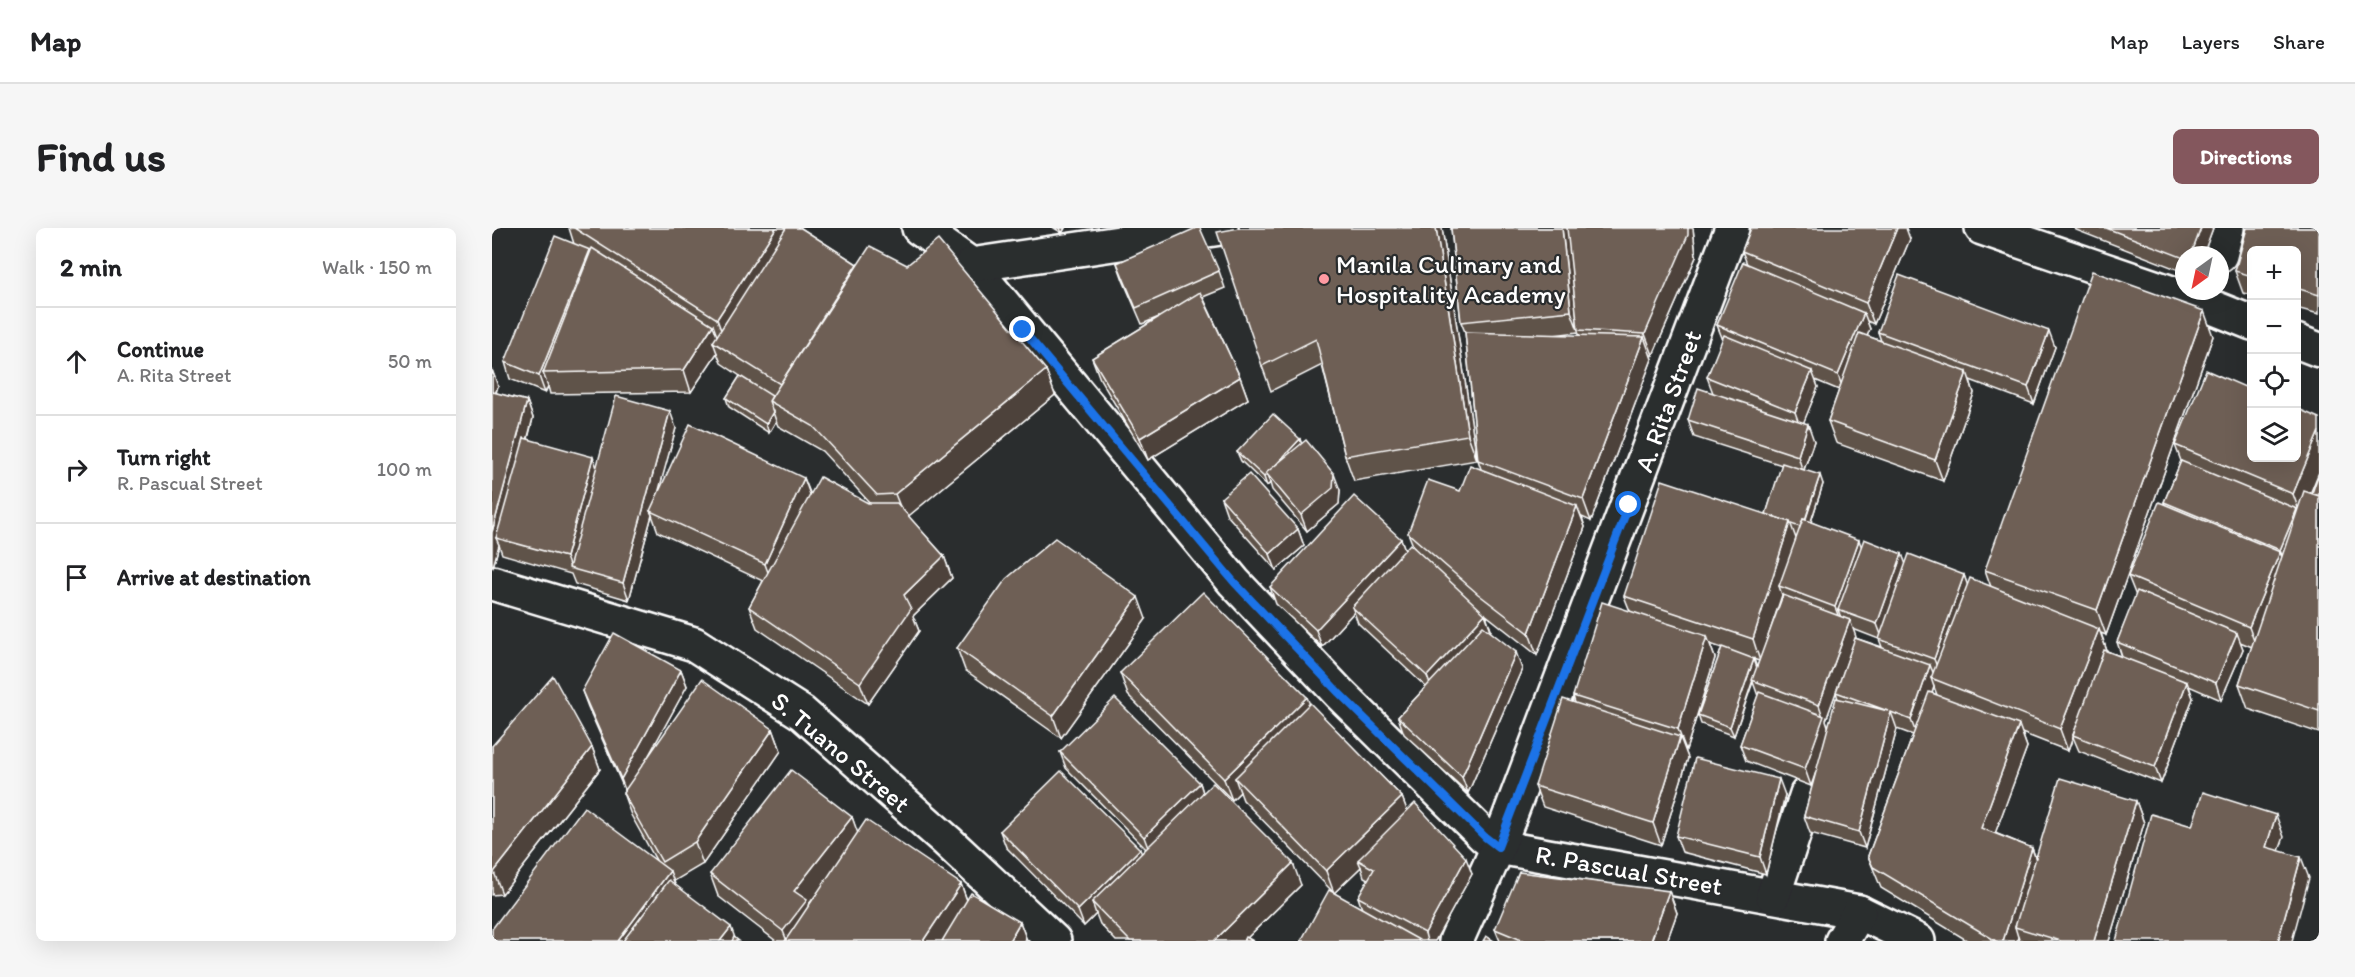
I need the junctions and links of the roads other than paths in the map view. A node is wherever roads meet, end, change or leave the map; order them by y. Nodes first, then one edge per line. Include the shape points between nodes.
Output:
1 (919, 228) edge
2 (1221, 228) edge
3 (1732, 228) edge
4 (1982, 228) edge
5 (2227, 228) edge
6 (2222, 246) edge
7 (971, 265) junction
8 (2175, 288) edge
9 (2212, 300) edge
10 (2247, 320) edge
11 (2301, 343) edge
12 (2319, 350) edge
13 (492, 584) edge
14 (1807, 794) edge
15 (1498, 847) junction
16 (1773, 897) junction
17 (1860, 912) junction
18 (1054, 941) edge
19 (1456, 941) edge
20 (1842, 941) edge
21 (1918, 941) edge

1 - 7 street
2 - 7 street
3 - 15 street, A. Rita Street
4 - 8 street
5 - 6 street
7 - 15 street via 1234,582 1339,693
9 - 10 street
11 - 12 street
13 - 18 street, S. Tuano Street via 694,644 802,713
14 - 16 street
15 - 16 street, R. Pascual Street
15 - 19 street, A. Rita Street
16 - 17 street, R. Pascual Street
17 - 20 street
17 - 21 street, R. Pascual Street

